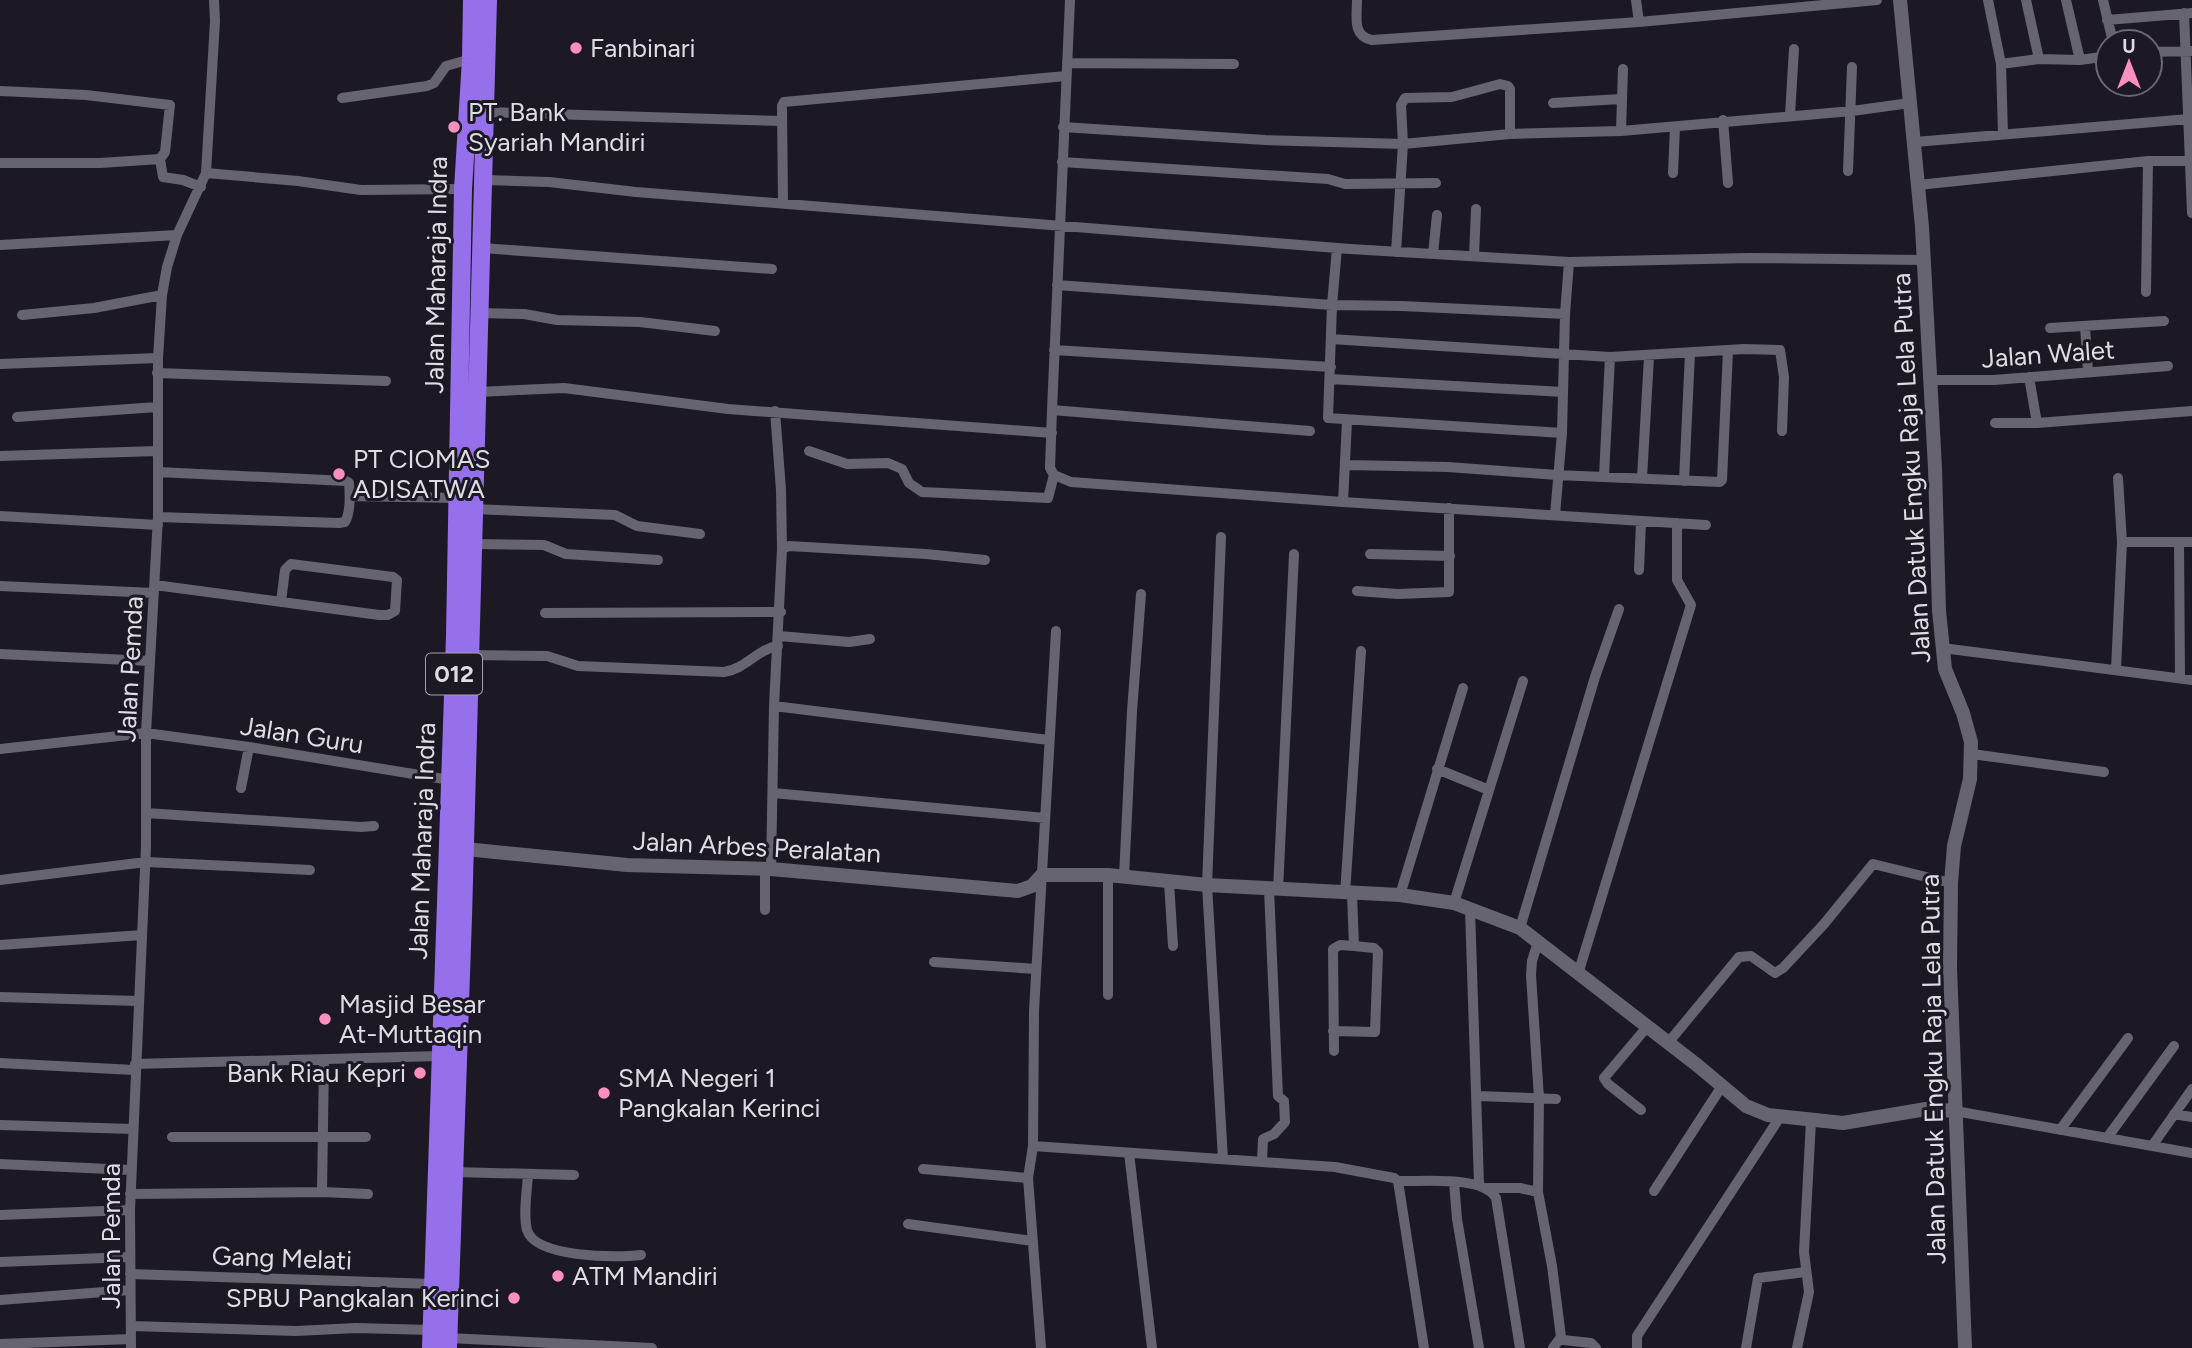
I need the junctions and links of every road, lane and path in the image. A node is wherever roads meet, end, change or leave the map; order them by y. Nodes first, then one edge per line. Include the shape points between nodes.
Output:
1 (214, 0) edge
2 (472, 0) edge
3 (488, 0) edge
4 (1070, 0) edge
5 (1357, 0) edge
6 (1636, 0) edge
7 (1877, 0) edge
8 (1900, 0) edge
9 (1988, 0) edge
10 (2026, 0) edge
11 (2066, 0) edge
12 (2103, 0) edge
13 (2188, 13) edge
14 (2107, 20) junction
15 (1639, 22) junction
16 (2109, 28) edge
17 (1794, 49) dead end
18 (2189, 51) edge
19 (2164, 52) edge
20 (2094, 58) edge
21 (2039, 59) junction
22 (471, 60) junction
23 (2080, 60) junction
24 (1067, 63) junction
25 (1234, 64) dead end
26 (2001, 64) junction
27 (1852, 67) dead end
28 (1622, 69) dead end
29 (1066, 76) junction
30 (2190, 90) edge
31 (0, 92) edge
32 (342, 98) dead end
33 (1621, 99) junction
34 (1553, 103) dead end
35 (1910, 103) junction
36 (1852, 111) junction
37 (486, 112) junction
38 (1790, 114) junction
39 (1723, 120) junction
40 (782, 121) junction
41 (2190, 126) edge
42 (1063, 127) junction
43 (1675, 127) junction
44 (1620, 131) junction
45 (1510, 134) junction
46 (2004, 134) junction
47 (1915, 142) junction
48 (1403, 144) junction
49 (160, 159) junction
50 (2191, 161) edge
51 (1062, 162) junction
52 (2148, 162) junction
53 (0, 163) edge
54 (1848, 171) dead end
55 (206, 173) junction
56 (1673, 173) dead end
57 (484, 180) junction
58 (1436, 183) dead end
59 (1728, 183) dead end
60 (1401, 184) junction
61 (1918, 185) junction
62 (201, 187) junction
63 (463, 189) junction
64 (2192, 201) edge
65 (783, 204) junction
66 (1476, 209) dead end
67 (2192, 213) edge
68 (1437, 215) dead end
69 (1059, 225) junction
70 (177, 235) junction
71 (0, 245) edge
72 (482, 248) junction
73 (1337, 248) junction
74 (1396, 252) junction
75 (1433, 254) junction
76 (1474, 256) junction
77 (1924, 260) junction
78 (1569, 262) junction
79 (772, 269) dead end
80 (1057, 285) junction
81 (2146, 292) dead end
82 (162, 295) junction
83 (1332, 305) junction
84 (479, 313) junction
85 (1565, 314) junction
86 (22, 315) dead end
87 (2164, 321) dead end
88 (2085, 326) junction
89 (2050, 328) dead end
90 (715, 331) dead end
91 (1331, 339) junction
92 (1054, 350) junction
93 (1728, 351) junction
94 (1690, 353) junction
95 (1565, 354) junction
96 (1649, 357) junction
97 (158, 358) junction
98 (1610, 358) junction
99 (0, 364) edge
100 (2168, 366) dead end
101 (1331, 367) junction
102 (2088, 372) junction
103 (157, 373) junction
104 (2029, 377) junction
105 (1330, 379) junction
106 (1931, 380) junction
107 (386, 381) dead end
108 (477, 392) junction
109 (1563, 392) junction
110 (157, 407) junction
111 (1052, 410) junction
112 (775, 411) junction
113 (2192, 411) edge
114 (17, 417) dead end
115 (1347, 421) junction
116 (2037, 423) junction
117 (1995, 424) dead end
118 (1310, 431) dead end
119 (1782, 431) dead end
120 (1052, 433) junction
121 (1562, 433) junction
122 (157, 451) junction
123 (809, 451) dead end
124 (0, 456) edge
125 (1346, 465) junction
126 (158, 472) junction
127 (1054, 475) junction
128 (1557, 475) junction
129 (1604, 476) junction
130 (1642, 478) junction
131 (2118, 478) dead end
132 (1684, 481) junction
133 (350, 496) junction
134 (457, 498) junction
135 (1343, 502) junction
136 (1449, 508) junction
137 (473, 509) junction
138 (1555, 515) junction
139 (0, 516) edge
140 (158, 521) junction
141 (1642, 522) junction
142 (1677, 523) junction
143 (1706, 525) dead end
144 (700, 534) dead end
145 (1221, 537) dead end
146 (2122, 542) junction
147 (2179, 542) junction
148 (2192, 542) edge
149 (472, 544) junction
150 (782, 549) junction
151 (1294, 554) dead end
152 (1370, 554) dead end
153 (1450, 556) junction
154 (658, 560) dead end
155 (985, 561) dead end
156 (1639, 570) dead end
157 (0, 586) edge
158 (154, 589) junction
159 (1357, 591) dead end
160 (1141, 594) dead end
161 (281, 602) junction
162 (1619, 609) dead end
163 (781, 612) junction
164 (545, 613) dead end
165 (1056, 631) dead end
166 (870, 639) dead end
167 (779, 641) junction
168 (1942, 648) junction
169 (1361, 651) dead end
170 (0, 654) edge
171 (470, 654) junction
172 (150, 661) junction
173 (2116, 669) junction
174 (2179, 678) junction
175 (2192, 680) edge
176 (1523, 681) dead end
177 (1463, 688) dead end
178 (774, 706) junction
179 (146, 733) junction
180 (1049, 740) junction
181 (249, 747) junction
182 (0, 749) edge
183 (1972, 754) junction
184 (459, 755) junction
185 (1437, 769) junction
186 (2104, 772) dead end
187 (450, 780) junction
188 (241, 788) dead end
189 (1489, 790) junction
190 (773, 793) junction
191 (146, 813) junction
192 (1045, 818) junction
193 (374, 826) dead end
194 (464, 849) junction
195 (146, 862) junction
196 (768, 869) junction
197 (310, 870) dead end
198 (1042, 875) junction
199 (1108, 875) junction
200 (1124, 877) junction
201 (0, 880) edge
202 (1169, 882) junction
203 (1951, 883) junction
204 (1207, 885) junction
205 (1274, 889) junction
206 (1348, 894) junction
207 (1400, 895) junction
208 (1454, 904) junction
209 (1470, 909) junction
210 (765, 910) dead end
211 (1520, 928) junction
212 (142, 935) junction
213 (1538, 942) junction
214 (0, 946) edge
215 (1173, 946) dead end
216 (1354, 946) junction
217 (934, 962) dead end
218 (1036, 969) junction
219 (1578, 974) junction
220 (1108, 995) dead end
221 (0, 997) edge
222 (138, 1001) junction
223 (1647, 1027) junction
224 (1333, 1031) junction
225 (2128, 1038) dead end
226 (1668, 1043) junction
227 (2175, 1046) dead end
228 (1334, 1051) dead end
229 (440, 1056) junction
230 (324, 1060) junction
231 (0, 1063) edge
232 (135, 1067) junction
233 (1722, 1086) junction
234 (2192, 1089) edge
235 (1477, 1096) junction
236 (1539, 1098) junction
237 (1556, 1099) dead end
238 (1641, 1110) dead end
239 (1955, 1111) junction
240 (2175, 1114) junction
241 (1780, 1117) junction
242 (2192, 1117) edge
243 (1811, 1121) junction
244 (0, 1125) edge
245 (133, 1129) junction
246 (2060, 1130) junction
247 (323, 1136) junction
248 (172, 1137) dead end
249 (366, 1137) dead end
250 (2106, 1138) junction
251 (1033, 1146) junction
252 (2152, 1146) junction
253 (1129, 1153) junction
254 (2192, 1153) edge
255 (1223, 1159) junction
256 (1262, 1161) junction
257 (0, 1164) edge
258 (923, 1169) dead end
259 (131, 1170) junction
260 (454, 1172) junction
261 (528, 1175) junction
262 (574, 1175) dead end
263 (1028, 1178) junction
264 (1398, 1181) junction
265 (1454, 1182) junction
266 (1483, 1186) junction
267 (1654, 1191) dead end
268 (322, 1192) junction
269 (1538, 1192) junction
270 (130, 1194) junction
271 (368, 1194) dead end
272 (130, 1210) junction
273 (0, 1215) edge
274 (908, 1224) dead end
275 (1033, 1241) junction
276 (642, 1255) dead end
277 (130, 1257) junction
278 (0, 1262) edge
279 (1805, 1272) junction
280 (130, 1274) junction
281 (433, 1284) junction
282 (130, 1290) junction
283 (0, 1300) edge
284 (131, 1326) junction
285 (1561, 1337) junction
286 (431, 1339) edge
287 (131, 1343) edge
288 (448, 1343) edge
289 (0, 1344) edge
290 (652, 1348) edge
291 (1041, 1348) edge
292 (1152, 1348) edge
293 (1424, 1348) edge
294 (1479, 1348) edge
295 (1520, 1348) edge
296 (1553, 1348) edge
297 (1597, 1348) edge
298 (1637, 1348) edge
299 (1746, 1348) edge
300 (1797, 1348) edge
301 (1965, 1348) edge

1 - 55 street, Jalan Pemda
2 - 22 highway, Jalan Maharaja Indra / 012
3 - 37 highway, Jalan Maharaja Indra / 012
4 - 24 street
5 - 15 street via 1357,31 1372,40
6 - 15 street
7 - 15 street
8 - 35 street, Jalan Datuk Engku Raja Lela Putra
9 - 26 street
10 - 21 street
11 - 23 street
12 - 14 street
13 - 14 street
13 - 18 street
14 - 16 street
17 - 38 street
18 - 19 street
18 - 30 street
20 - 23 street
21 - 23 street
21 - 26 street
22 - 32 street via 446,66 427,86
22 - 63 highway, Jalan Maharaja Indra / 012
24 - 25 street
24 - 29 street
26 - 46 street
27 - 36 street
28 - 33 street
29 - 40 street via 784,102
29 - 42 street
30 - 41 street
31 - 49 street via 86,95 170,105 165,152
33 - 34 street
33 - 44 street
35 - 36 street
35 - 47 street, Jalan Datuk Engku Raja Lela Putra
36 - 38 street
36 - 54 street
37 - 40 street
37 - 57 highway, Jalan Maharaja Indra / 012
38 - 39 street
39 - 43 street
39 - 59 street
40 - 65 street
41 - 46 street
41 - 50 street
42 - 48 street
42 - 51 street
43 - 44 street
43 - 56 street
44 - 45 street
45 - 48 street
45 - 48 street via 1510,89 1500,84 1451,97 1405,98 1401,105
46 - 47 street
47 - 61 street, Jalan Datuk Engku Raja Lela Putra
48 - 60 street
49 - 53 street
49 - 62 street via 163,177
50 - 52 street
50 - 64 street
51 - 60 street via 1328,179 1345,184
51 - 69 street
52 - 61 street
52 - 81 street
55 - 62 street, Jalan Pemda
55 - 63 street via 361,190
57 - 65 street
57 - 72 highway, Jalan Maharaja Indra / 012
58 - 60 street
60 - 74 street
61 - 77 street, Jalan Datuk Engku Raja Lela Putra
62 - 70 street, Jalan Pemda
63 - 134 highway, Jalan Maharaja Indra / 012
64 - 67 street
65 - 69 street
66 - 76 street
68 - 75 street
69 - 73 street
69 - 80 street
70 - 71 street
70 - 82 street, Jalan Pemda
72 - 79 street
72 - 84 highway, Jalan Maharaja Indra / 012
73 - 74 street
73 - 83 street
74 - 75 street
75 - 76 street
76 - 78 street
77 - 78 street
77 - 106 street, Jalan Datuk Engku Raja Lela Putra
78 - 85 street
80 - 83 street
80 - 92 street
82 - 86 street
82 - 97 street, Jalan Pemda
83 - 85 street
83 - 91 street
84 - 90 street
84 - 108 highway, Jalan Maharaja Indra / 012
85 - 95 street
87 - 88 street
88 - 89 street
88 - 102 street
91 - 95 street
91 - 101 street
92 - 101 street
92 - 111 street
93 - 94 street
93 - 119 street via 1780,350
93 - 132 street via 1722,480
94 - 96 street
94 - 132 street
95 - 98 street
95 - 109 street
96 - 98 street
96 - 130 street
97 - 99 street
97 - 103 street, Jalan Pemda
98 - 129 street
100 - 102 street, Jalan Walet
101 - 105 street
102 - 104 street, Jalan Walet
103 - 107 street
103 - 110 street, Jalan Pemda
104 - 106 street, Jalan Walet
104 - 116 street
105 - 109 street
105 - 115 street via 1328,417
106 - 168 street, Jalan Datuk Engku Raja Lela Putra
108 - 112 street via 564,388
108 - 137 highway, Jalan Maharaja Indra / 012
109 - 121 street
110 - 114 street
110 - 122 street, Jalan Pemda
111 - 118 street
111 - 120 street
112 - 120 street
112 - 150 street
113 - 116 street
115 - 121 street
115 - 125 street
116 - 117 street
120 - 127 street via 1050,468
121 - 128 street
122 - 124 street
122 - 126 street, Jalan Pemda
123 - 127 street via 847,464 888,463 902,469 909,483 922,492 1046,499
125 - 128 street
125 - 135 street
126 - 133 street via 346,481
126 - 140 street, Jalan Pemda
127 - 135 street via 1071,482
128 - 129 street
128 - 138 street
129 - 130 street
130 - 132 street
131 - 146 street
133 - 134 street
133 - 140 street via 348,516 340,523
134 - 184 highway, Jalan Maharaja Indra / 012
135 - 136 street
136 - 138 street
136 - 153 street
137 - 144 street via 615,515 637,526
137 - 149 highway, Jalan Maharaja Indra / 012
138 - 141 street
139 - 140 street
140 - 158 street, Jalan Pemda
141 - 142 street
141 - 156 street
142 - 143 street
142 - 219 street via 1677,580 1691,605
145 - 204 street
146 - 147 street
146 - 173 street
147 - 148 street
147 - 174 street
149 - 154 street via 544,545 566,554
149 - 171 highway, Jalan Maharaja Indra / 012
150 - 155 street via 926,554
150 - 163 street
151 - 205 street
152 - 153 street
153 - 159 street via 1450,589 1446,593
157 - 158 street
158 - 161 street
158 - 172 street, Jalan Pemda
160 - 200 street
161 - 161 street via 388,615 395,611 397,582 393,577 291,564 285,570
162 - 211 street
163 - 164 street
163 - 167 street
165 - 180 street
166 - 167 street
167 - 171 street via 739,668 724,672 578,666 547,656
167 - 178 street
168 - 173 street
168 - 183 street, Jalan Datuk Engku Raja Lela Putra
169 - 206 street
170 - 172 street
171 - 184 highway, Jalan Maharaja Indra / 012
172 - 179 street, Jalan Pemda
173 - 174 street
174 - 175 street
176 - 189 street
177 - 185 street
178 - 180 street
178 - 190 street
179 - 181 street, Jalan Guru
179 - 182 street, Jalan Guru
179 - 191 street, Jalan Pemda
180 - 192 street
181 - 187 street, Jalan Guru
181 - 188 street
183 - 186 street
183 - 203 street, Jalan Datuk Engku Raja Lela Putra
184 - 187 highway, Jalan Maharaja Indra / 012
184 - 194 highway, Jalan Maharaja Indra / 012
185 - 189 street
185 - 207 street
187 - 229 highway, Jalan Maharaja Indra / 012
189 - 208 street
190 - 192 street
190 - 196 street
191 - 193 street
191 - 195 street, Jalan Pemda
192 - 198 street
194 - 196 street, Jalan Arbes Peralatan via 627,864
194 - 260 highway, Jalan Maharaja Indra / 012
195 - 197 street
195 - 201 street
195 - 212 street, Jalan Pemda
196 - 198 street, Jalan Arbes Peralatan via 1018,891 1032,886
196 - 210 street
198 - 199 street
198 - 218 street
199 - 200 street
199 - 220 street
200 - 202 street
202 - 204 street
202 - 215 street
203 - 226 street via 1873,864 1783,968 1775,973 1751,956 1739,957
203 - 239 street, Jalan Datuk Engku Raja Lela Putra
204 - 205 street
204 - 255 street
205 - 206 street
205 - 256 street via 1278,1096 1284,1101 1285,1122 1274,1135 1263,1139
206 - 207 street
206 - 216 street
207 - 208 street
208 - 209 street
209 - 211 street
209 - 235 street
211 - 213 street
212 - 214 street
212 - 222 street, Jalan Pemda
213 - 219 street
213 - 236 street via 1531,975
216 - 224 street via 1333,949
216 - 224 street via 1378,952 1374,1032
217 - 218 street
218 - 251 street
219 - 223 street
221 - 222 street
222 - 232 street, Jalan Pemda
223 - 226 street
223 - 238 street via 1604,1078
224 - 228 street
225 - 246 street
226 - 233 street
227 - 250 street
229 - 230 street
229 - 281 highway, Jalan Maharaja Indra / 012
230 - 232 street
230 - 247 street
231 - 232 street
232 - 245 street, Jalan Pemda
233 - 241 street via 1746,1107
233 - 267 street
234 - 240 street
235 - 236 street
235 - 266 street
236 - 237 street
236 - 269 street
239 - 243 street via 1926,1109 1843,1123
239 - 246 street
239 - 301 street, Jalan Datuk Engku Raja Lela Putra
240 - 242 street
240 - 252 street
241 - 243 street
241 - 298 street via 1637,1336
243 - 279 street
244 - 245 street
245 - 259 street, Jalan Pemda
246 - 250 street
247 - 248 street
247 - 249 street
247 - 268 street
250 - 252 street
251 - 253 street
251 - 263 street
252 - 254 street
253 - 255 street
253 - 292 street
255 - 256 street
256 - 264 street via 1335,1167
257 - 259 street
258 - 263 street
259 - 270 street, Jalan Pemda
260 - 261 street
260 - 288 highway, Jalan Maharaja Indra / 012
261 - 262 street
261 - 276 street via 527,1229 536,1241 577,1255
263 - 275 street
264 - 265 street
264 - 293 street
265 - 266 street
265 - 294 street
266 - 269 street
266 - 295 street via 1496,1198
268 - 270 street
268 - 271 street
269 - 285 street
270 - 272 street, Jalan Pemda
272 - 273 street
272 - 277 street, Jalan Pemda
274 - 275 street
275 - 291 street
277 - 278 street
277 - 280 street, Jalan Pemda
279 - 299 street via 1758,1278
279 - 300 street via 1809,1292
280 - 281 street, Gang Melati
280 - 282 street, Jalan Pemda
281 - 286 highway, Jalan Maharaja Indra / 012
282 - 283 street
282 - 284 street, Jalan Pemda
284 - 286 street via 296,1331 356,1328
284 - 287 street, Jalan Pemda
285 - 296 street
285 - 297 street
287 - 289 street
288 - 290 street

